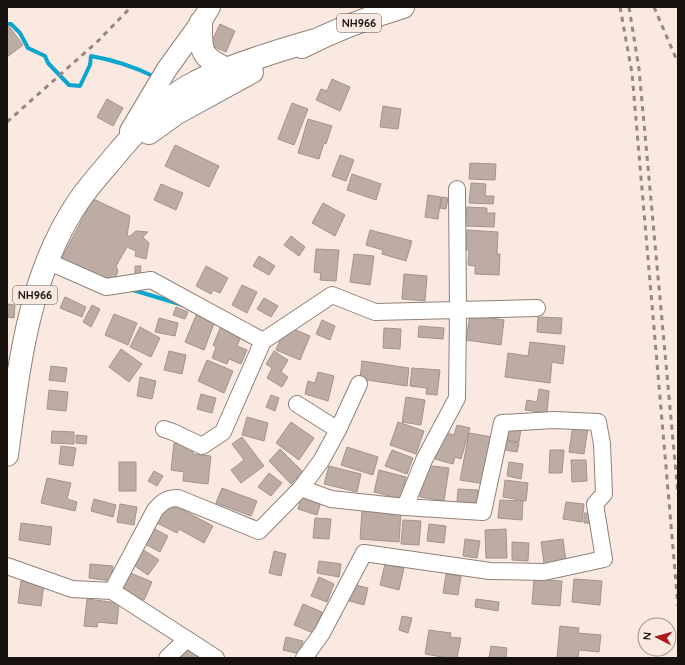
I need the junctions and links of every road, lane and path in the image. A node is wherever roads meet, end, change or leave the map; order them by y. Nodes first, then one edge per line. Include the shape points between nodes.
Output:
1 (403, 7) edge
2 (206, 15) edge
3 (315, 40) junction
4 (227, 69) junction
5 (115, 156) junction
6 (457, 189) dead end
7 (47, 261) junction
8 (537, 308) dead end
9 (458, 311) junction
10 (263, 340) junction
11 (358, 384) dead end
12 (297, 404) dead end
13 (164, 429) dead end
14 (338, 430) junction
15 (7, 455) edge
16 (301, 488) junction
17 (405, 507) junction
18 (7, 566) edge
19 (112, 591) junction
20 (187, 639) junction
21 (167, 658) edge
22 (216, 658) edge
23 (304, 658) edge

1 - 3 highway, NH966
2 - 4 highway via 201,46 206,57
2 - 5 main road via 167,69
3 - 4 highway, NH966
3 - 5 highway, NH966 via 177,113
4 - 5 highway, NH966 via 195,82 169,99
5 - 7 highway, NH966 via 80,199 58,235
6 - 9 street
7 - 10 street via 106,287 151,280
7 - 15 highway, NH966 via 35,293 19,364
8 - 9 street
9 - 10 street via 375,312 332,295
9 - 17 street via 457,398 424,460
10 - 13 street via 223,432 202,446
11 - 14 street
12 - 14 street
14 - 16 street via 321,461
16 - 17 street via 331,499
16 - 19 street via 259,531 178,498 169,498 155,510
17 - 23 street via 483,512 502,423 554,420 598,422 602,444 604,494 594,504 604,559 544,572 490,571 364,553 322,633
18 - 19 street via 72,589
19 - 20 street
20 - 21 street
20 - 22 street

